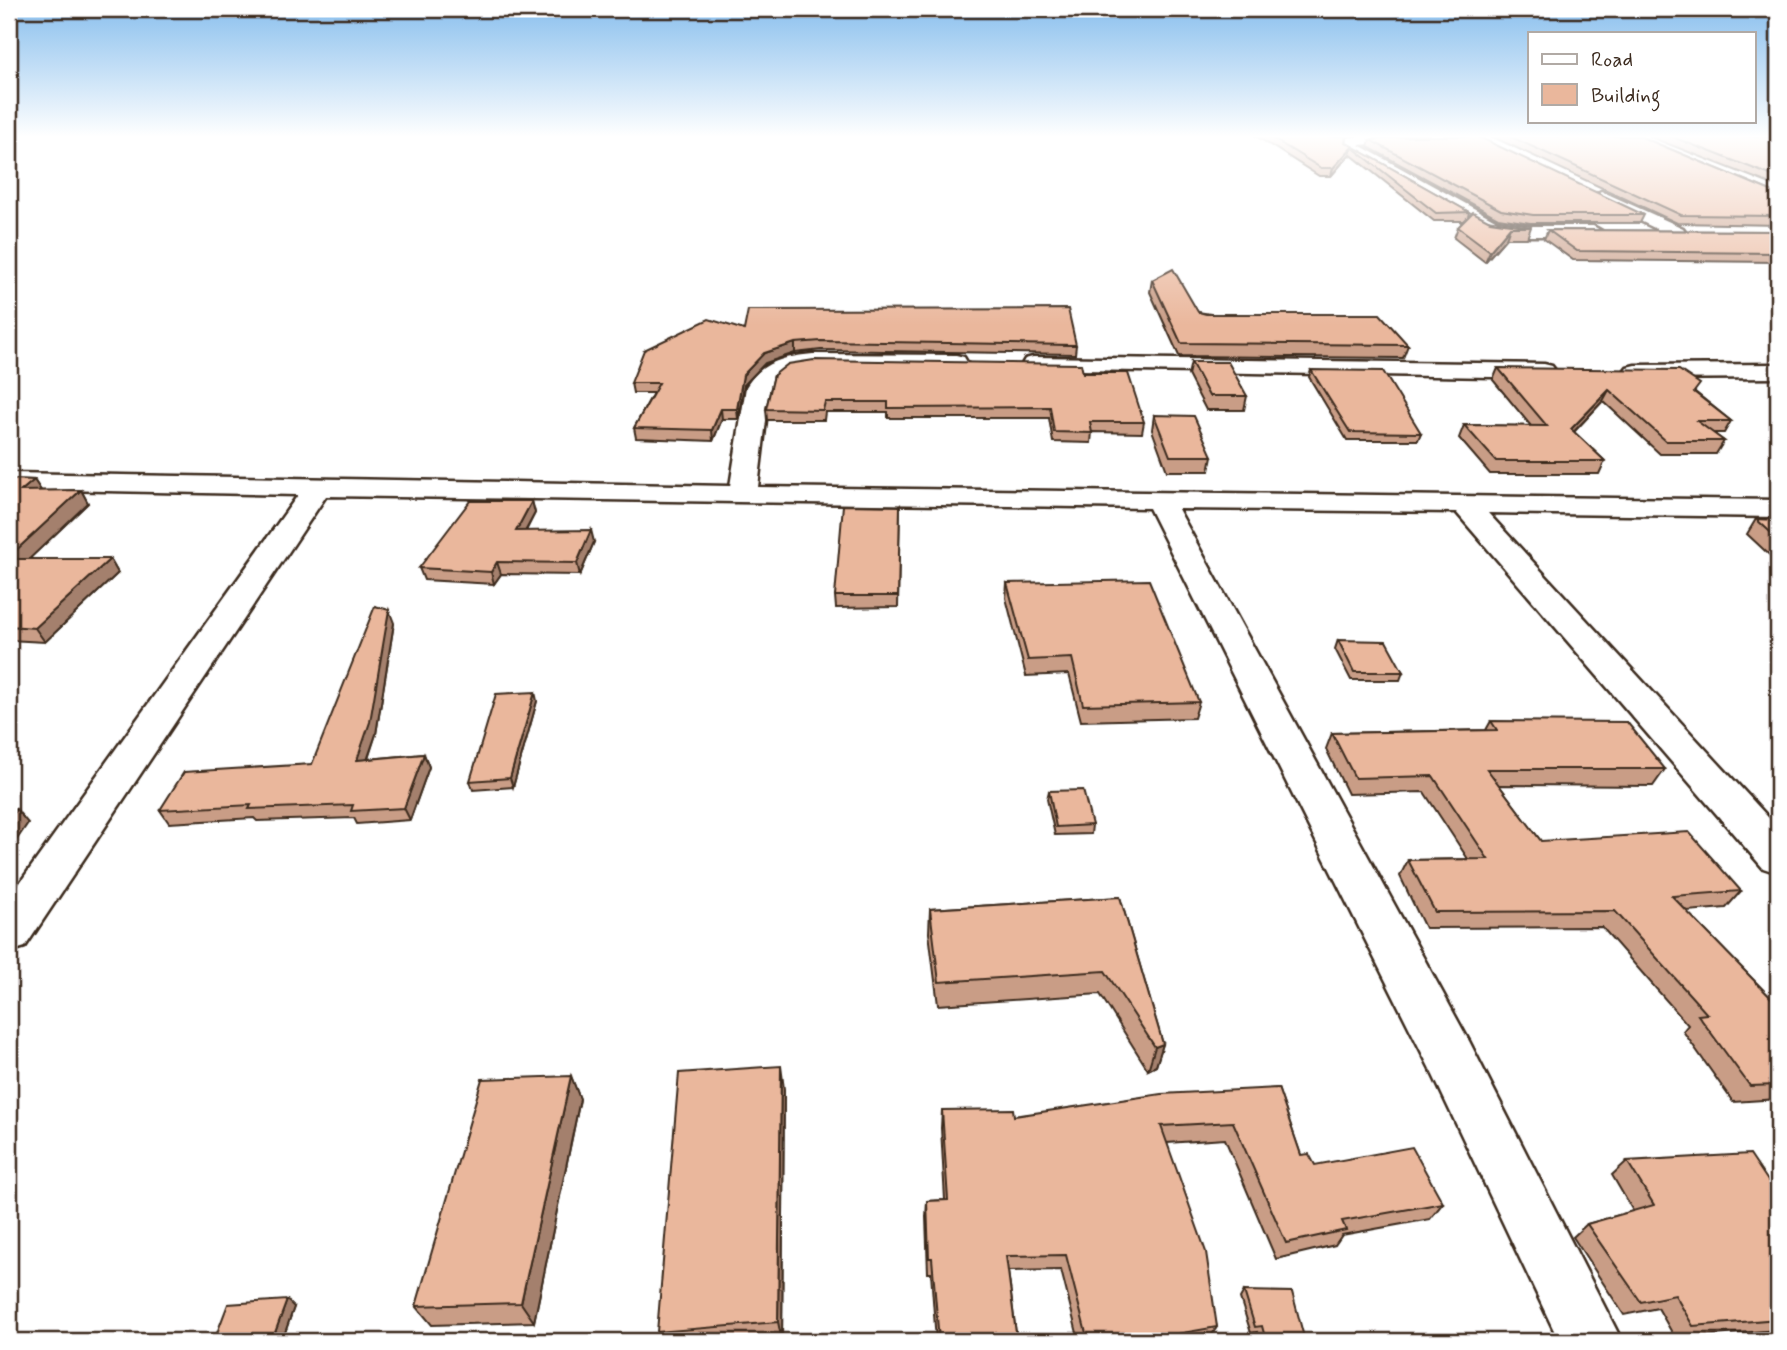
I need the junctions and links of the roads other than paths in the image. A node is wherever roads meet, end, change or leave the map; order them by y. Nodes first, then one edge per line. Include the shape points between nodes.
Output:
1 (1445, 199) edge
2 (1608, 199) edge
3 (1610, 231) edge
4 (1637, 231) edge
5 (978, 363) edge
6 (1005, 363) edge
7 (1778, 371) edge
8 (1561, 372) edge
9 (1617, 372) edge
10 (9, 481) edge
11 (319, 486) junction
12 (743, 495) junction
13 (1159, 500) junction
14 (1464, 504) junction
15 (1778, 508) edge
16 (1778, 856) edge
17 (9, 933) edge
18 (1591, 1341) edge

1 - 3 street via 1492,225 1530,231
2 - 4 street via 1683,232
5 - 12 street via 813,361 775,368 763,376 758,387
6 - 8 street
7 - 9 street
10 - 11 street
11 - 12 street
11 - 17 street
12 - 13 street
13 - 14 street
13 - 18 street via 1451,1058
14 - 15 street
14 - 16 street

